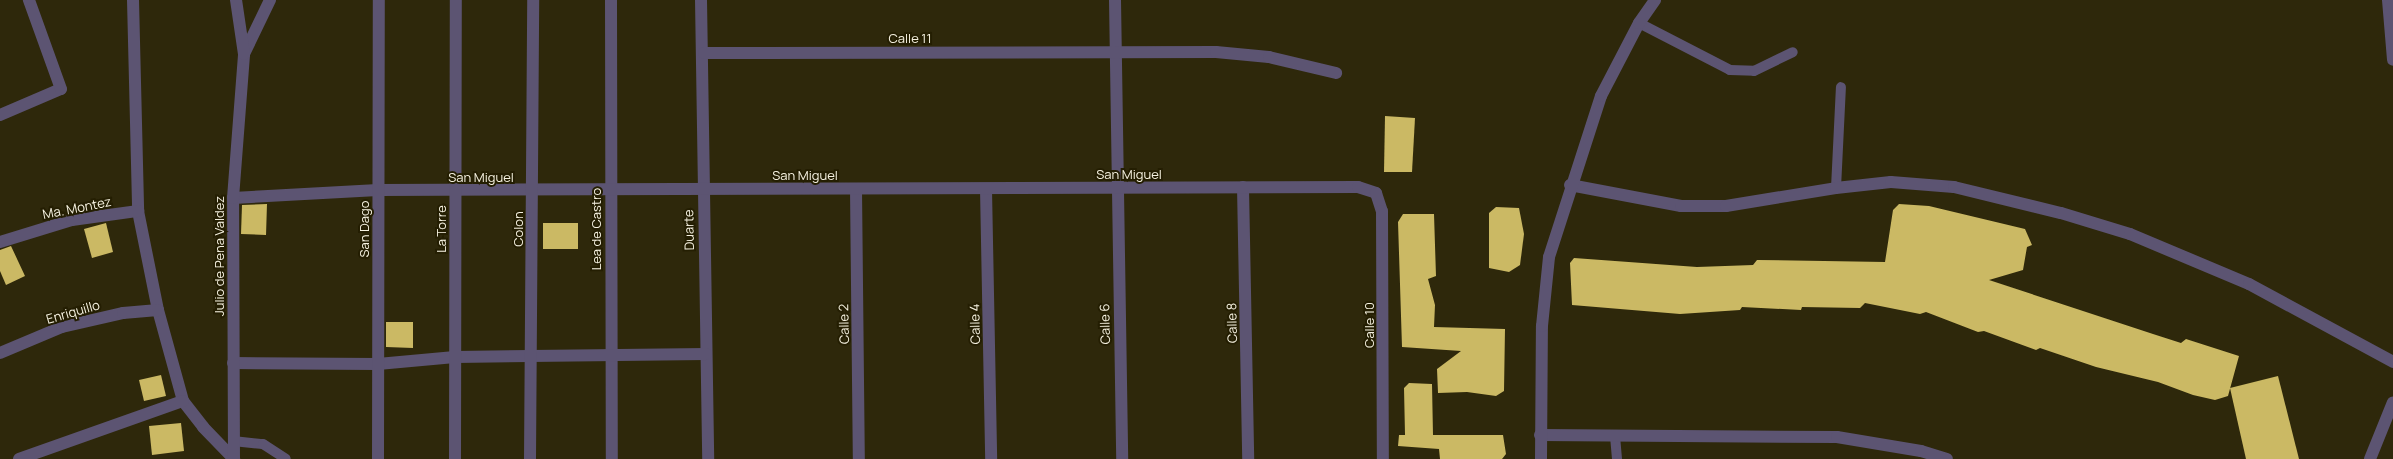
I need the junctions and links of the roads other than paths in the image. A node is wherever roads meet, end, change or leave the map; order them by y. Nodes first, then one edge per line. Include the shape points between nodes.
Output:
1 (29, 0) edge
2 (133, 0) edge
3 (236, 0) edge
4 (270, 0) edge
5 (379, 0) edge
6 (456, 0) edge
7 (533, 0) edge
8 (611, 0) edge
9 (701, 0) edge
10 (1115, 0) edge
11 (1655, 0) edge
12 (2388, 0) edge
13 (1639, 23) junction
14 (1115, 51) junction
15 (1793, 52) dead end
16 (704, 53) junction
17 (244, 54) junction
18 (2393, 60) edge
19 (1336, 73) dead end
20 (1841, 87) dead end
21 (0, 115) edge
22 (1570, 185) junction
23 (1243, 187) junction
24 (1116, 188) junction
25 (1836, 188) junction
26 (856, 189) junction
27 (986, 189) junction
28 (378, 190) junction
29 (610, 190) junction
30 (702, 190) junction
31 (455, 191) junction
32 (532, 191) junction
33 (1376, 193) joint
34 (233, 198) junction
35 (138, 211) junction
36 (0, 242) edge
37 (158, 310) junction
38 (0, 353) edge
39 (706, 354) junction
40 (610, 355) junction
41 (531, 357) junction
42 (455, 358) junction
43 (2393, 362) edge
44 (233, 363) junction
45 (378, 364) junction
46 (183, 401) junction
47 (2393, 402) edge
48 (1540, 435) junction
49 (1615, 436) junction
50 (234, 441) junction
51 (2372, 458) edge
52 (19, 459) edge
53 (234, 459) edge
54 (286, 459) edge
55 (378, 459) edge
56 (455, 459) edge
57 (530, 459) edge
58 (612, 459) edge
59 (708, 459) edge
60 (859, 459) edge
61 (991, 459) edge
62 (1122, 459) edge
63 (1248, 459) edge
64 (1383, 459) edge
65 (1541, 459) edge
66 (1617, 459) edge
67 (1947, 459) edge

1 - 21 street via 61,83 61,89
2 - 35 street
3 - 17 street, Julio de Pena Valdez
4 - 17 street, Julio de Pena Valdez
5 - 28 street, San Dago
6 - 31 street, La Torre
7 - 32 street, Colon
8 - 29 street, Lea de Castro
9 - 16 street, Duarte
10 - 14 street, Calle 6
11 - 13 street
12 - 18 street
13 - 15 lane via 1730,70 1754,71
13 - 22 street via 1600,96
14 - 16 street, Calle 11
14 - 19 street, Calle 11 via 1216,52 1269,57
14 - 24 street, Calle 6
16 - 30 street, Duarte
17 - 34 street, Julio de Pena Valdez
20 - 25 lane
22 - 25 street via 1681,206 1726,206
22 - 48 street via 1549,257 1542,326
23 - 24 street, San Miguel
23 - 33 street, San Miguel via 1358,187
23 - 63 street, Calle 8
24 - 27 street, San Miguel
24 - 62 street, Calle 6
25 - 43 street via 1891,182 1954,187 2061,213 2130,234 2249,284
26 - 27 street, San Miguel
26 - 30 street, San Miguel
26 - 60 street, Calle 2
27 - 61 street, Calle 4
28 - 31 street, San Miguel
28 - 34 street, San Miguel
28 - 45 street, San Dago
29 - 30 street, San Miguel
29 - 32 street, San Miguel
29 - 40 street, Lea de Castro
30 - 39 street, Duarte
31 - 32 street, San Miguel
31 - 42 street, La Torre
32 - 41 street, Colon
33 - 64 street, Calle 10 via 1382,211
34 - 44 street, Julio de Pena Valdez
35 - 36 street, Ma. Montez via 72,220
35 - 37 street
37 - 38 street, Enriquillo via 124,313 62,327
37 - 46 street
39 - 40 street
39 - 59 street, Duarte
40 - 41 street
40 - 58 street, Lea de Castro
41 - 42 street
41 - 57 street, Colon
42 - 45 street
42 - 56 street, La Torre
44 - 45 street
44 - 50 street, Julio de Pena Valdez
45 - 55 street, San Dago
46 - 52 street
46 - 53 street via 203,427
47 - 51 street
48 - 49 street
48 - 65 street
49 - 66 lane
49 - 67 street via 1837,436 1921,451
50 - 53 street, Julio de Pena Valdez
50 - 54 lane via 263,444

